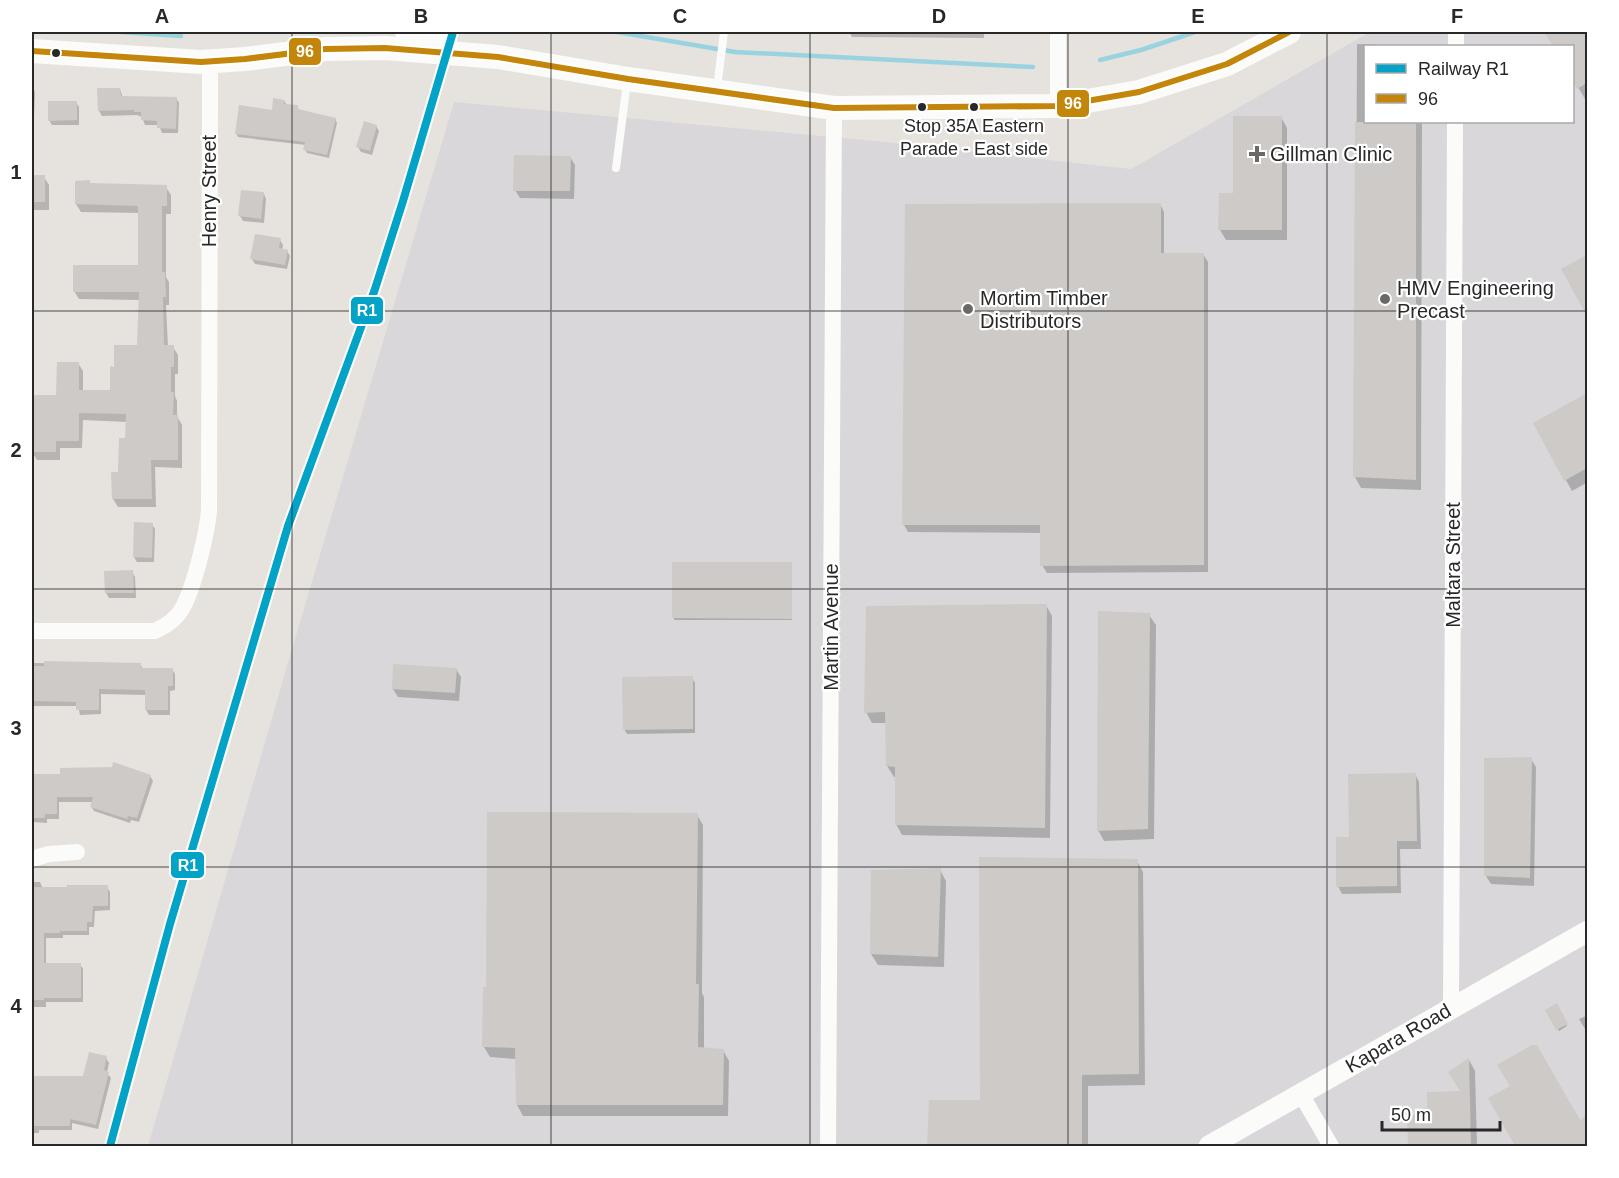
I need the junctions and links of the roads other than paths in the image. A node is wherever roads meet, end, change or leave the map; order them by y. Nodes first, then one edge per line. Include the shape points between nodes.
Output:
1 (407, 32) edge
2 (724, 32) edge
3 (1058, 32) edge
4 (1289, 32) edge
5 (321, 40) edge
6 (32, 51) edge
7 (503, 57) junction
8 (210, 61) junction
9 (628, 79) junction
10 (718, 81) junction
11 (1058, 106) junction
12 (834, 108) junction
13 (1455, 123) edge
14 (616, 168) dead end
15 (32, 631) edge
16 (77, 852) dead end
17 (32, 859) edge
18 (1587, 931) edge
19 (1451, 1008) junction
20 (1301, 1094) junction
21 (828, 1146) edge
22 (1209, 1146) edge
23 (1331, 1146) edge

1 - 7 main road
2 - 10 lane
3 - 11 street
4 - 11 main road via 1227,64 1139,92
5 - 7 main road
5 - 8 main road
6 - 8 main road
7 - 9 main road
8 - 15 street, Henry Street via 209,497 208,524 192,586 184,607 155,631
9 - 10 main road
9 - 14 lane
10 - 12 main road
11 - 12 main road
12 - 21 street, Martin Avenue
13 - 19 street, Maltara Street
16 - 17 street
18 - 19 street, Kapara Road
19 - 20 street, Kapara Road
20 - 22 street, Kapara Road
20 - 23 street

